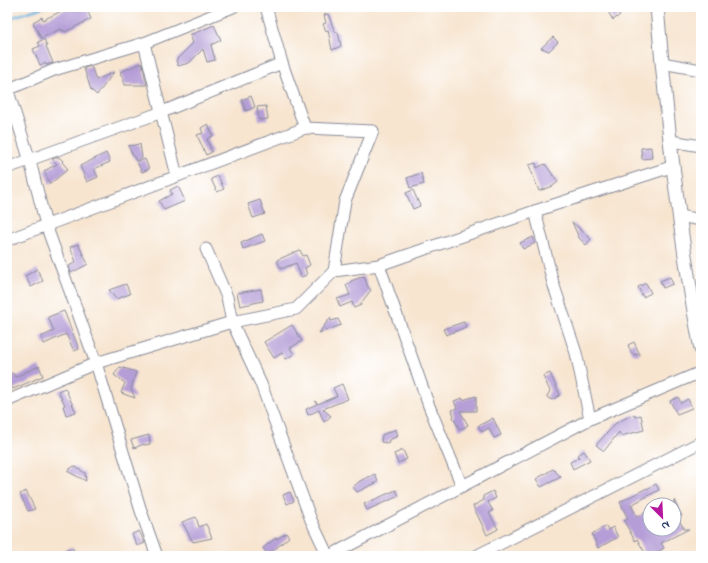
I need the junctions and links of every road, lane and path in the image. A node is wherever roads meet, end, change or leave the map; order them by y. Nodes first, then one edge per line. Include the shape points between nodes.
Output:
1 (233, 7) edge
2 (266, 7) edge
3 (657, 7) edge
4 (144, 43) junction
5 (282, 63) junction
6 (662, 63) junction
7 (701, 70) edge
8 (7, 89) edge
9 (162, 112) junction
10 (305, 128) junction
11 (671, 140) junction
12 (701, 146) edge
13 (30, 161) junction
14 (674, 166) junction
15 (7, 168) edge
16 (177, 176) junction
17 (535, 211) junction
18 (680, 216) junction
19 (701, 220) edge
20 (46, 225) junction
21 (7, 240) edge
22 (206, 249) dead end
23 (379, 265) junction
24 (334, 271) junction
25 (696, 292) edge
26 (232, 322) junction
27 (701, 349) edge
28 (96, 363) junction
29 (701, 372) edge
30 (7, 401) edge
31 (590, 419) junction
32 (701, 442) edge
33 (462, 486) junction
34 (157, 556) edge
35 (329, 556) edge
36 (476, 556) edge

1 - 4 street
2 - 5 street
3 - 6 street
4 - 8 street via 54,70
4 - 9 street
5 - 9 street
5 - 10 street
6 - 7 street
6 - 11 street
8 - 13 street
9 - 13 street
9 - 16 street
10 - 16 street
10 - 24 street via 373,131 345,201
11 - 12 street
11 - 14 street
13 - 15 street
13 - 20 street
14 - 17 street
14 - 18 street
16 - 20 street
17 - 23 street
17 - 31 street via 553,283 576,353
18 - 19 street
18 - 25 street
20 - 21 street
20 - 28 street
22 - 26 street via 228,297
23 - 24 street
23 - 33 street via 429,406
24 - 26 street via 296,308
25 - 27 street
26 - 28 street
26 - 35 street via 261,384 311,520
28 - 30 street
28 - 34 street via 138,503
29 - 31 street
31 - 33 street
32 - 36 street
33 - 35 street

